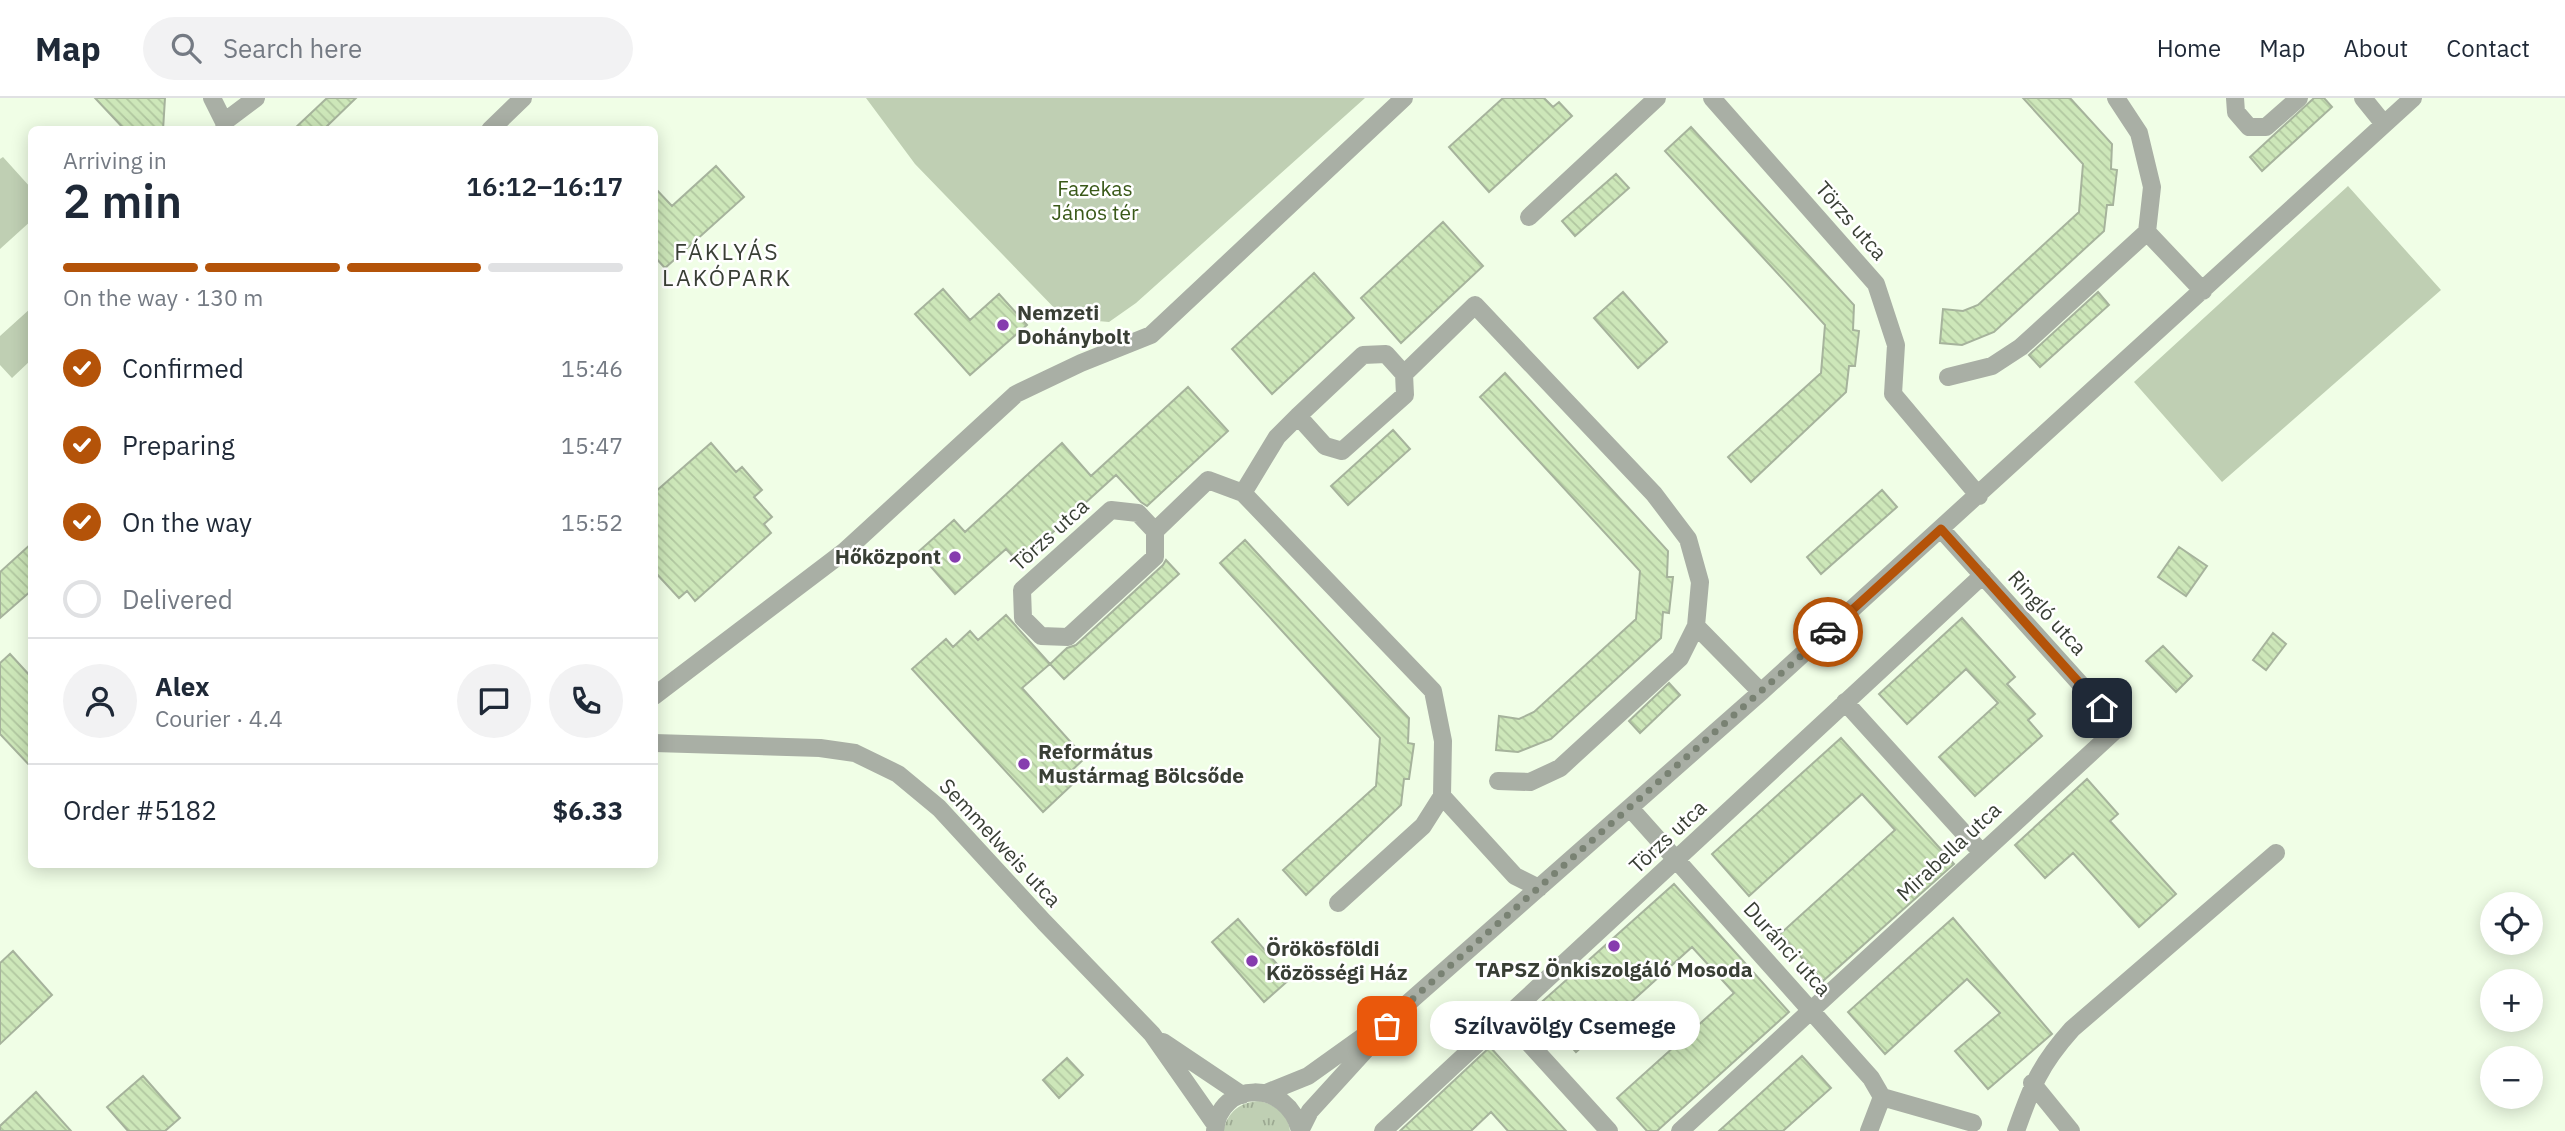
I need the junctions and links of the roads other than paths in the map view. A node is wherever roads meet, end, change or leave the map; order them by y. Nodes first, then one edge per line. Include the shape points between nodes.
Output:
1 (212, 98) edge
2 (256, 98) edge
3 (523, 98) edge
4 (1404, 98) edge
5 (1657, 98) edge
6 (1712, 98) edge
7 (2116, 98) edge
8 (2235, 98) edge
9 (2300, 98) edge
10 (2363, 98) edge
11 (2413, 98) edge
12 (2384, 124) junction
13 (224, 126) edge
14 (494, 126) edge
15 (1529, 217) dead end
16 (2147, 232) junction
17 (2203, 290) junction
18 (1404, 374) junction
19 (1948, 377) dead end
20 (1298, 416) junction
21 (1243, 493) junction
22 (1979, 496) junction
23 (1941, 529) junction
24 (1155, 531) junction
25 (1983, 575) junction
26 (1696, 626) junction
27 (1762, 692) junction
28 (658, 693) edge
29 (1845, 702) junction
30 (2119, 727) joint
31 (658, 743) edge
32 (1498, 781) dead end
33 (1442, 796) junction
34 (1630, 807) junction
35 (1982, 853) junction
36 (2276, 853) dead end
37 (1676, 860) junction
38 (1539, 888) junction
39 (1338, 903) dead end
40 (1811, 1010) junction
41 (1399, 1011) junction
42 (1506, 1018) junction
43 (1152, 1034) junction
44 (2032, 1083) junction
45 (1266, 1093) junction
46 (1242, 1095) junction
47 (1882, 1097) junction
48 (1973, 1123) dead end
49 (1215, 1127) edge
50 (1300, 1131) edge
51 (1383, 1131) edge
52 (1609, 1131) edge
53 (1679, 1131) edge
54 (1869, 1131) edge
55 (2016, 1131) edge
56 (2071, 1131) edge

1 - 13 street
2 - 13 street
3 - 14 street
4 - 28 street via 1151,335 1016,394 845,551
5 - 15 street
6 - 22 street, Törzs utca via 1876,284 1896,345 1893,394
7 - 16 street via 2139,133 2152,187
8 - 9 street via 2236,112 2249,127 2266,127
10 - 12 street
11 - 12 street
12 - 17 street
16 - 17 street
16 - 19 street via 2021,347 1992,366
17 - 22 street
18 - 20 street via 1386,354 1363,355
18 - 20 street via 1405,394 1342,451 1325,446
18 - 26 street via 1475,305 1654,494 1688,540 1700,582
20 - 21 street via 1277,437
21 - 24 street via 1208,480
21 - 33 street via 1433,691 1443,741
22 - 23 street
23 - 25 street, Ringló utca
23 - 27 street
24 - 24 street, Törzs utca via 1155,557 1068,637 1041,636 1024,618 1022,590 1111,510 1138,513
25 - 29 street, Törzs utca
25 - 30 street, Ringló utca
26 - 27 street
26 - 32 street via 1680,658 1560,768 1530,782
27 - 34 street
29 - 35 street
29 - 37 street, Törzs utca
30 - 35 street, Mirabella utca
31 - 43 street, Semmelweis utca via 820,748 855,753 898,774 939,807
33 - 38 street via 1515,876
33 - 39 street via 1423,826
34 - 37 street, Duránci utca
34 - 38 street
35 - 40 street, Mirabella utca
36 - 44 street via 2072,1029
37 - 40 street, Duránci utca
37 - 42 street, Törzs utca
38 - 41 street
40 - 47 street, Duránci utca
40 - 53 street, Mirabella utca
41 - 45 street via 1308,1076
41 - 50 street via 1310,1111
42 - 51 street, Törzs utca
42 - 52 street
43 - 46 street, Semmelweis utca
43 - 49 street, Semmelweis utca
44 - 55 street
44 - 56 street
45 - 46 street
45 - 50 street via 1293,1111
46 - 49 street via 1225,1106
47 - 48 street
47 - 54 street

